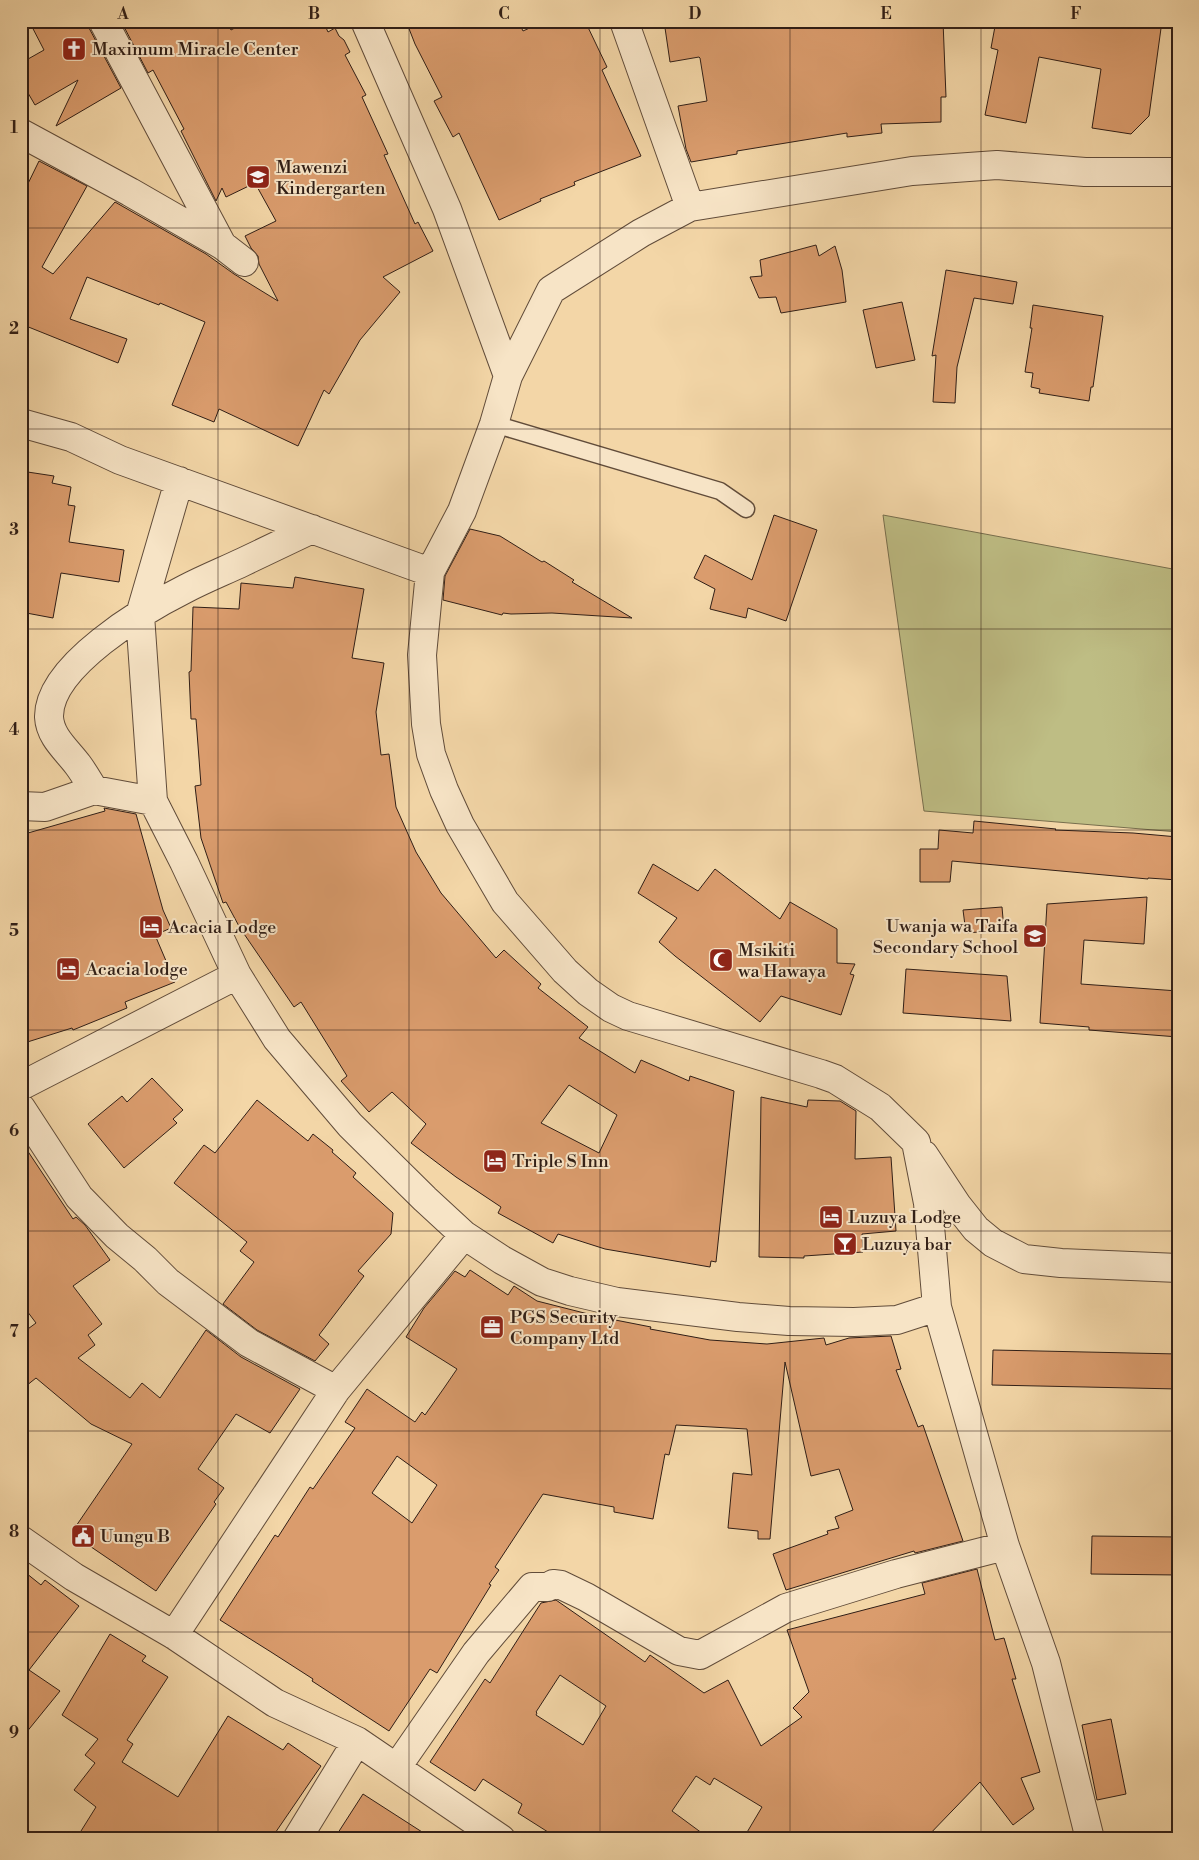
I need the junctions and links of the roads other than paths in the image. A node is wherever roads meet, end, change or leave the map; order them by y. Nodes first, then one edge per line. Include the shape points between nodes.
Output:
1 (103, 21) edge
2 (365, 21) edge
3 (624, 21) edge
4 (21, 133) edge
5 (1177, 168) edge
6 (690, 207) junction
7 (222, 245) junction
8 (244, 262) dead end
9 (508, 376) junction
10 (21, 423) edge
11 (494, 424) junction
12 (179, 481) junction
13 (746, 509) dead end
14 (312, 529) junction
15 (430, 572) junction
16 (140, 615) junction
17 (94, 790) junction
18 (153, 801) junction
19 (21, 806) edge
20 (237, 975) junction
21 (21, 1086) edge
22 (21, 1108) edge
23 (916, 1142) junction
24 (464, 1235) junction
25 (1178, 1268) edge
26 (937, 1307) junction
27 (336, 1390) junction
28 (21, 1540) edge
29 (1005, 1546) junction
30 (174, 1635) junction
31 (357, 1741) junction
32 (397, 1767) junction
33 (297, 1839) edge
34 (501, 1839) edge
35 (1090, 1839) edge

1 - 7 street
2 - 9 street via 447,209
3 - 6 street
4 - 7 street
5 - 6 street via 1085,172 997,165 912,171
6 - 9 street via 641,233 551,290
7 - 8 street
9 - 11 street
10 - 12 street via 70,437 120,460
11 - 13 lane via 720,491
11 - 15 street via 462,511
12 - 14 street
12 - 16 street
14 - 15 street
14 - 16 street via 184,589
15 - 23 street via 422,655 431,754 460,825 505,902 565,971 611,1008 677,1032 835,1079 880,1107
16 - 17 street via 85,655 60,684 51,706 49,716 55,736
16 - 18 street
17 - 18 street
17 - 19 street via 45,808
18 - 20 street
20 - 21 street
20 - 24 street via 277,1039 350,1125 424,1200
22 - 27 street via 79,1197 168,1282 249,1343
23 - 25 street via 976,1229 993,1243 1024,1259
23 - 26 street via 928,1203
24 - 26 street via 542,1282 617,1302 738,1317 854,1322 897,1320
24 - 27 street
26 - 29 street
27 - 30 street
28 - 30 street via 74,1577
29 - 32 street via 896,1574 786,1608 700,1655 679,1651 561,1585 532,1587 476,1653
29 - 35 street via 1046,1663
30 - 31 street via 275,1703
31 - 32 street
31 - 33 street
32 - 34 street

